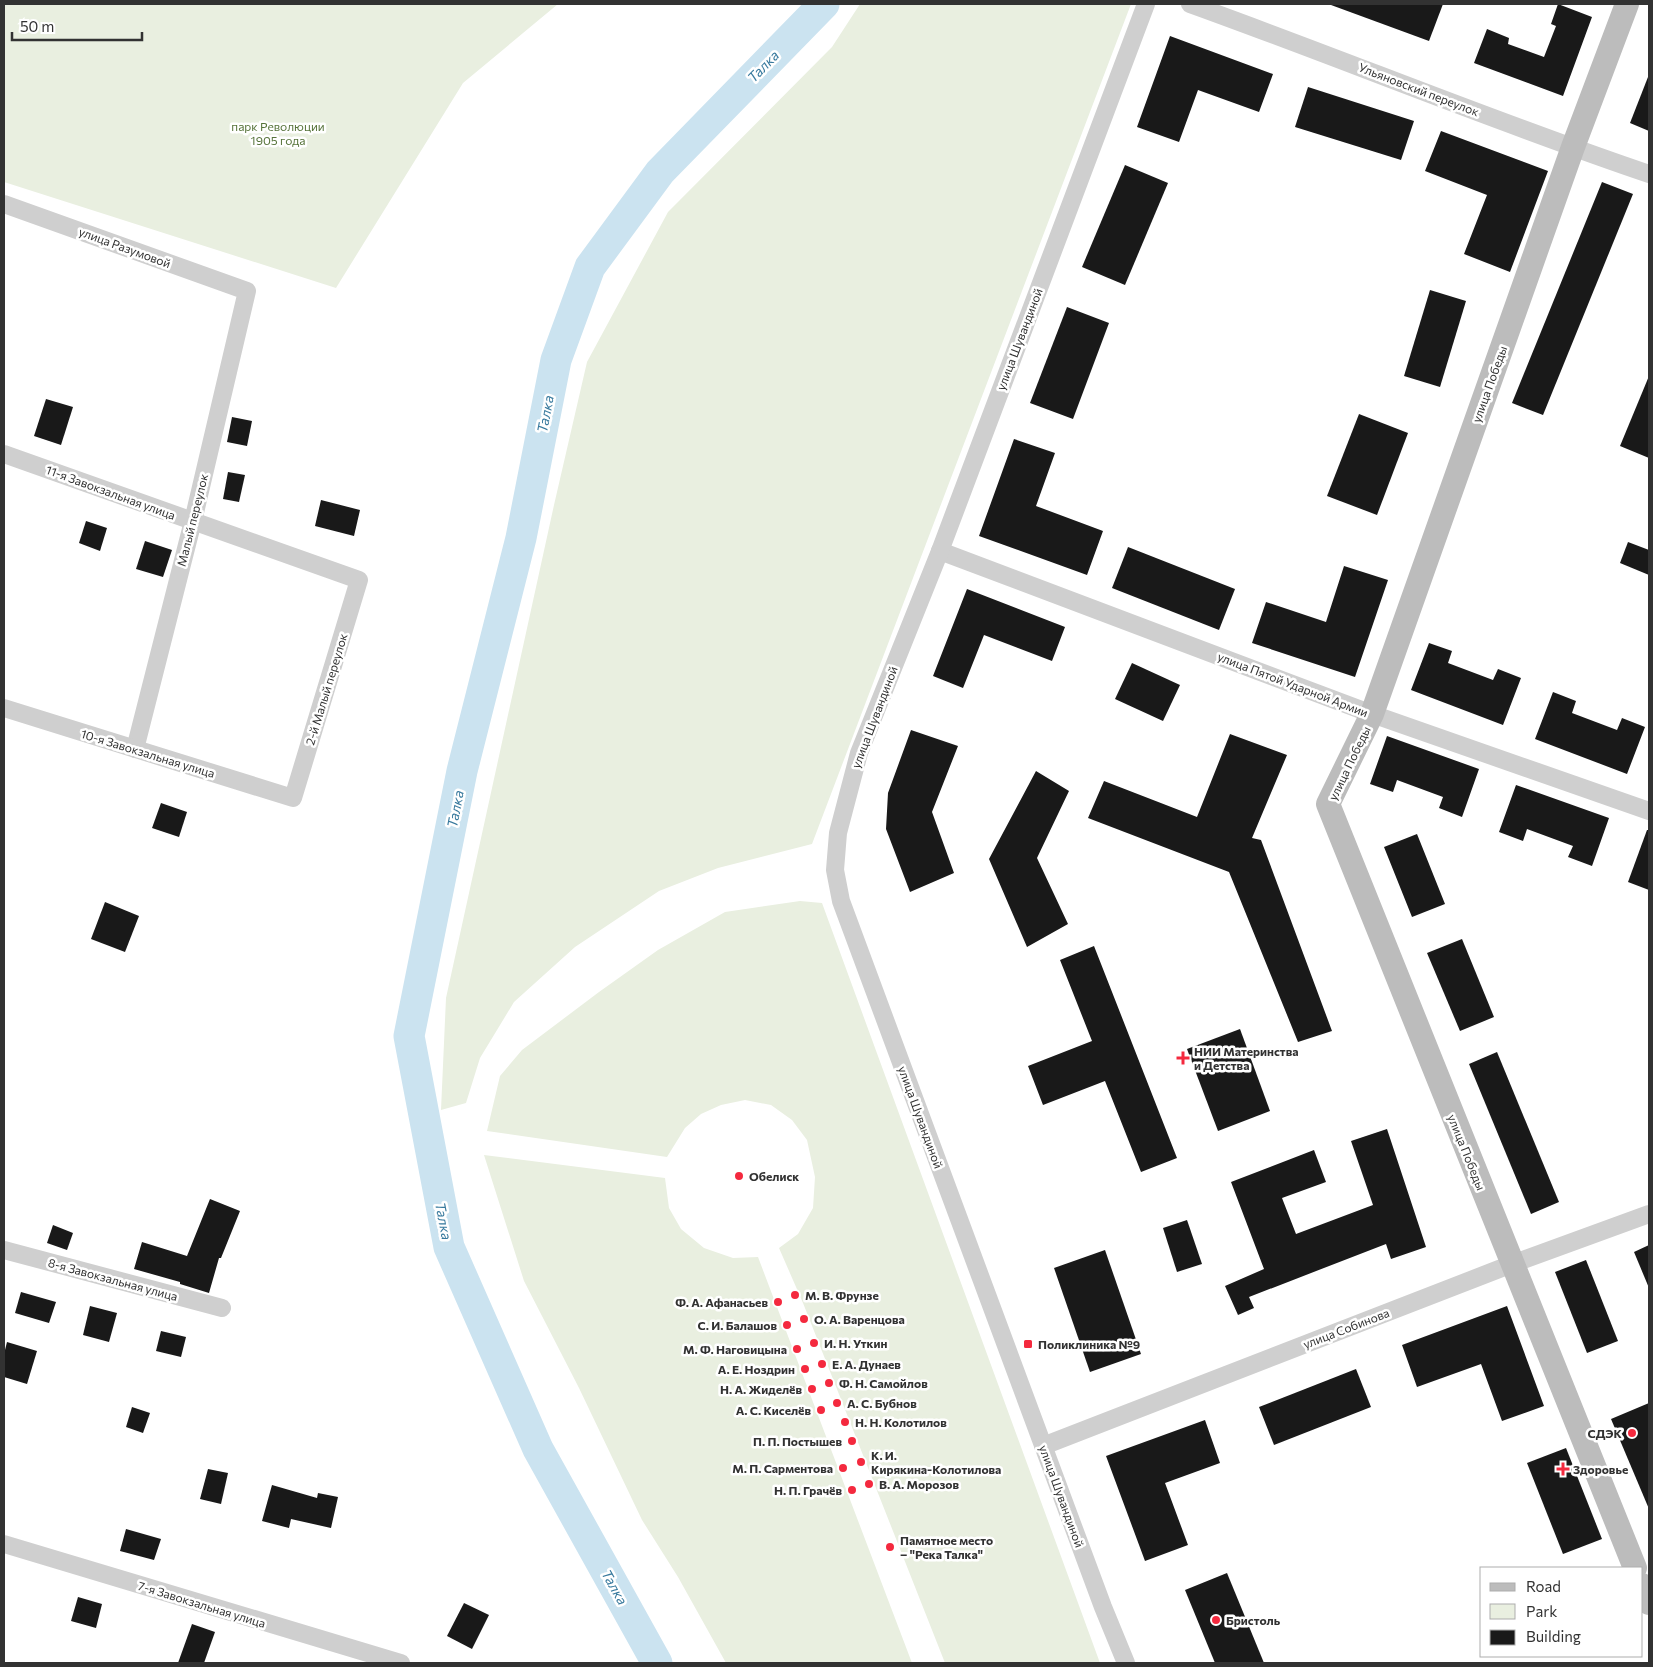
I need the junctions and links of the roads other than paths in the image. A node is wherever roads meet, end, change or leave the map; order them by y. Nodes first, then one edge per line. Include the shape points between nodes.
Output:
1 (1146, 4) edge
2 (1190, 4) edge
3 (1627, 4) edge
4 (1573, 147) junction
5 (1649, 174) edge
6 (4, 204) edge
7 (246, 291) joint
8 (4, 454) edge
9 (192, 521) junction
10 (940, 551) junction
11 (359, 580) joint
12 (4, 708) edge
13 (1372, 714) junction
14 (135, 749) junction
15 (293, 798) joint
16 (1649, 811) edge
17 (1649, 1214) edge
18 (5, 1255) edge
19 (1512, 1264) junction
20 (222, 1308) dead end
21 (1043, 1446) junction
22 (4, 1544) edge
23 (1635, 1567) edge
24 (1643, 1588) edge
25 (1649, 1603) edge
26 (401, 1663) edge
27 (1126, 1663) edge

1 - 10 street, улица Шувандиной
2 - 4 street, Ульяновский переулок
3 - 4 street, улица Победы
4 - 5 street, Ульяновский переулок
4 - 13 street, улица Победы
6 - 7 street, улица Разумовой
7 - 9 street, Малый переулок
8 - 9 street, 11-я Завокзальная улица
9 - 11 street, 11-я Завокзальная улица
9 - 14 street, Малый переулок
10 - 13 street, улица Пятой Ударной Армии
10 - 21 street, улица Шувандиной via 859,753 838,833 835,870 841,901
11 - 15 street, 2-й Малый переулок
12 - 14 street, 10-я Завокзальная улица
13 - 16 street, улица Пятой Ударной Армии
13 - 19 street, улица Победы via 1328,804
14 - 15 street, 10-я Завокзальная улица
17 - 19 street, улица Собинова
18 - 20 street, 8-я Завокзальная улица
19 - 21 street, улица Собинова
19 - 23 street, улица Победы
21 - 27 street, улица Шувандиной
22 - 26 street, 7-я Завокзальная улица
24 - 25 street

